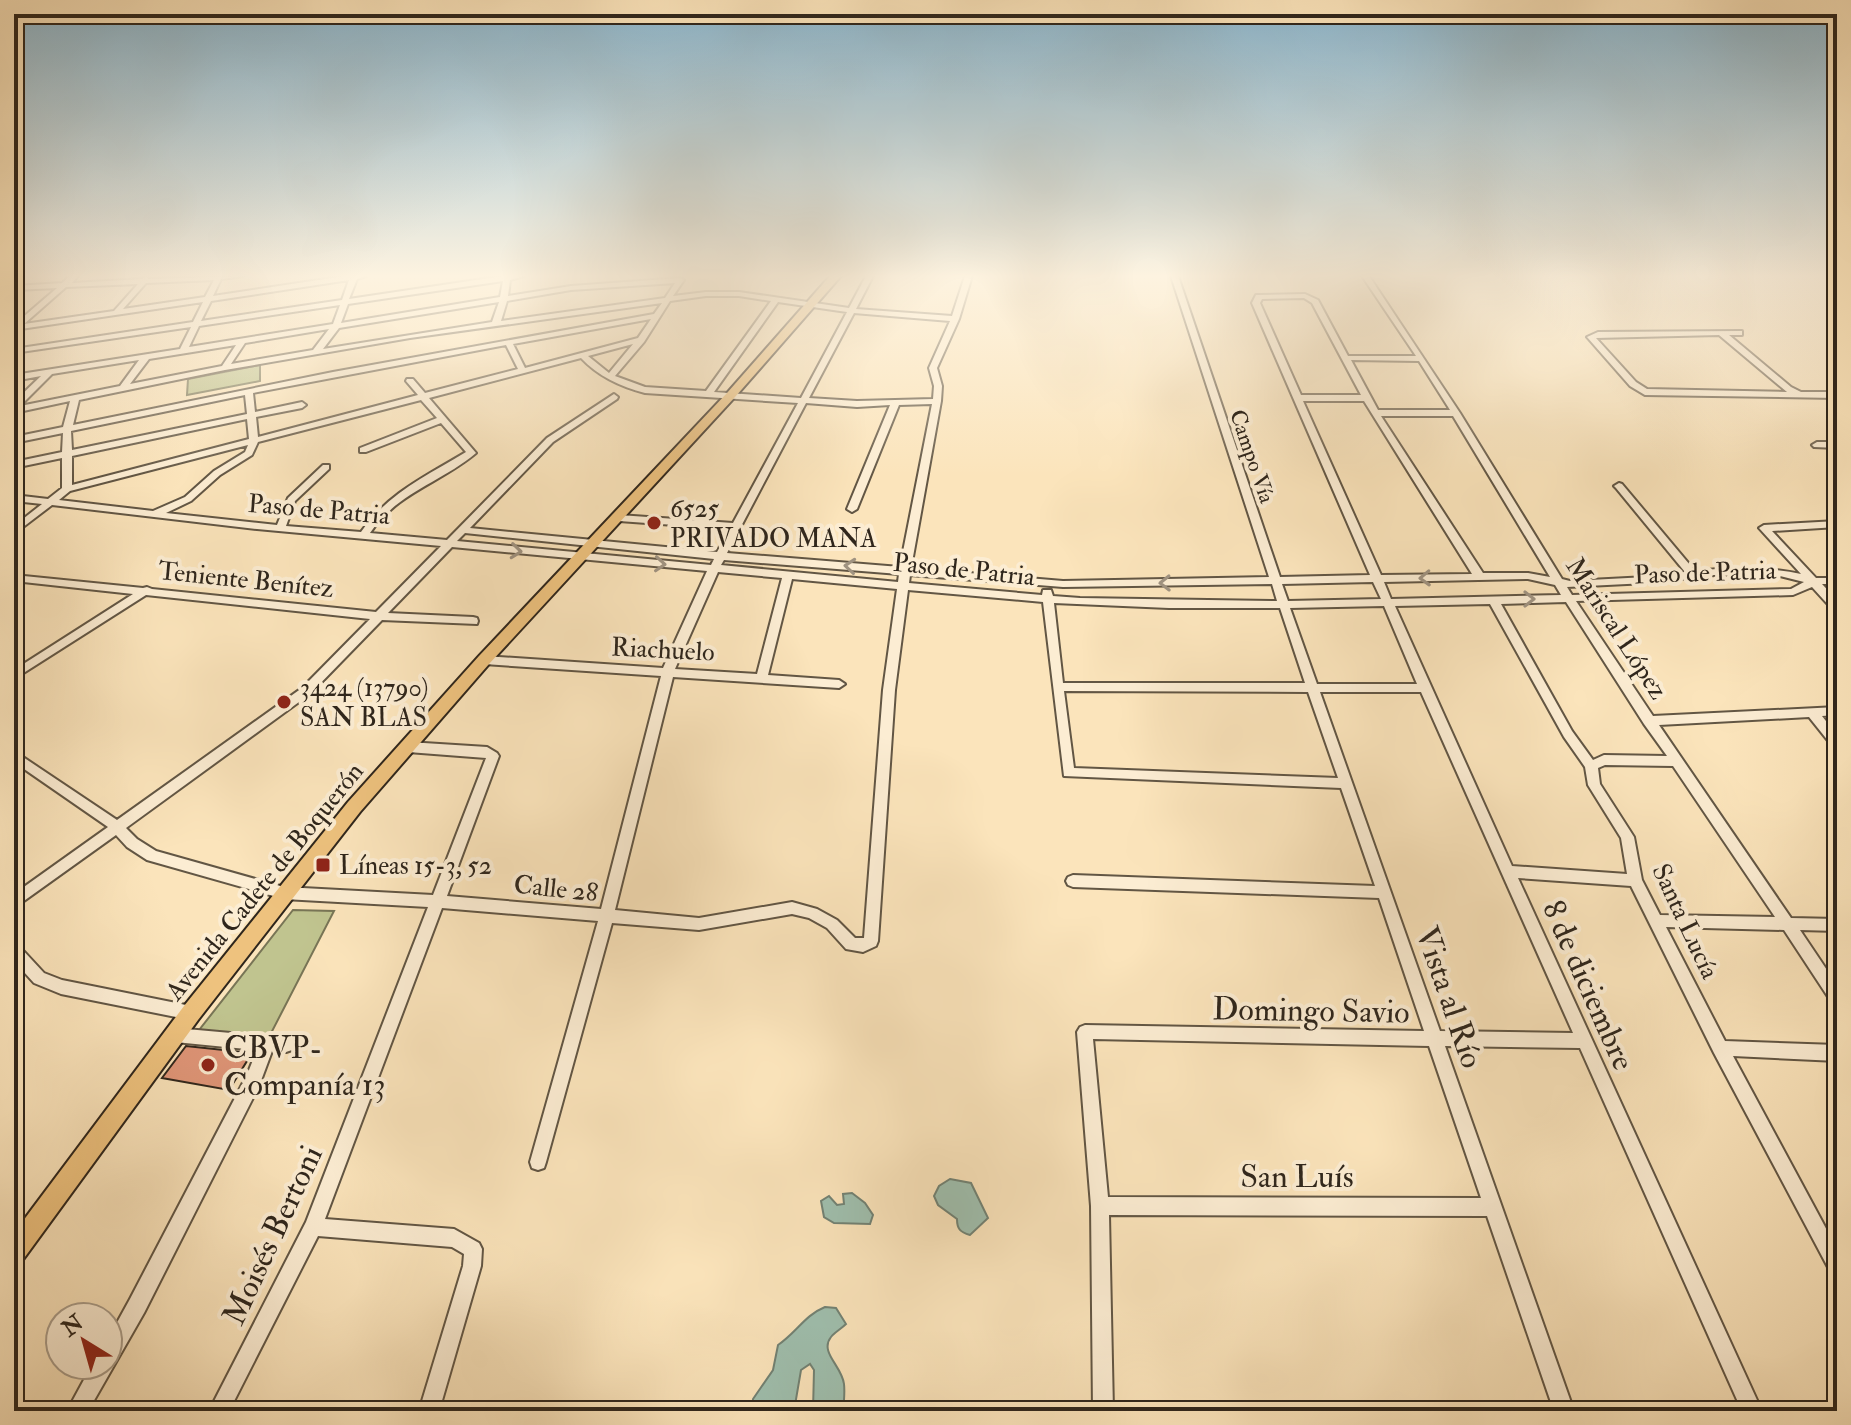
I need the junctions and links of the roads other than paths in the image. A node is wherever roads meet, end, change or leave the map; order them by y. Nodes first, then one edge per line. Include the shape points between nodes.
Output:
1 (72, 342) edge
2 (187, 342) edge
3 (233, 342) edge
4 (241, 342) edge
5 (323, 342) edge
6 (375, 342) edge
7 (630, 342) edge
8 (639, 342) edge
9 (745, 342) edge
10 (777, 342) edge
11 (837, 342) edge
12 (945, 342) edge
13 (1196, 342) edge
14 (1273, 342) edge
15 (1338, 342) edge
16 (1410, 342) edge
17 (1598, 342) edge
18 (1732, 342) edge
19 (509, 343) joint
20 (14, 351) edge
21 (183, 351) junction
22 (316, 352) junction
23 (582, 354) junction
24 (146, 357) junction
25 (1348, 358) junction
26 (1421, 359) junction
27 (273, 360) junction
28 (225, 368) junction
29 (522, 369) junction
30 (933, 369) junction
31 (50, 372) junction
32 (611, 376) junction
33 (14, 378) edge
34 (410, 381) dead end
35 (276, 385) junction
36 (122, 389) junction
37 (249, 393) junction
38 (708, 394) junction
39 (419, 395) junction
40 (731, 395) junction
41 (1804, 395) junction
42 (1837, 395) edge
43 (614, 397) dead end
44 (75, 398) junction
45 (1298, 398) junction
46 (1367, 398) junction
47 (921, 401) junction
48 (937, 401) junction
49 (804, 402) junction
50 (896, 402) junction
51 (302, 405) dead end
52 (14, 408) edge
53 (1375, 413) junction
54 (1456, 413) junction
55 (252, 416) junction
56 (443, 419) junction
57 (67, 430) junction
58 (14, 440) edge
59 (254, 440) junction
60 (1817, 445) dead end
61 (1837, 445) edge
62 (363, 450) dead end
63 (65, 454) junction
64 (14, 465) edge
65 (326, 467) dead end
66 (1619, 486) dead end
67 (67, 489) junction
68 (14, 498) edge
69 (49, 502) junction
70 (852, 509) dead end
71 (156, 514) junction
72 (619, 518) junction
73 (1837, 524) edge
74 (737, 526) junction
75 (281, 527) junction
76 (463, 530) junction
77 (14, 531) edge
78 (364, 535) junction
79 (450, 543) junction
80 (588, 551) junction
81 (717, 562) junction
82 (788, 574) junction
83 (1692, 574) junction
84 (1479, 576) junction
85 (14, 578) edge
86 (904, 578) junction
87 (1380, 580) junction
88 (1276, 581) junction
89 (1815, 581) junction
90 (1837, 581) edge
91 (1558, 582) junction
92 (1054, 583) junction
93 (1112, 584) junction
94 (147, 590) junction
95 (1493, 599) junction
96 (1569, 599) junction
97 (1049, 600) junction
98 (1387, 601) junction
99 (1283, 602) junction
100 (1106, 603) junction
101 (1837, 607) edge
102 (380, 616) junction
103 (473, 621) dead end
104 (484, 660) junction
105 (668, 672) junction
106 (14, 675) edge
107 (762, 676) junction
108 (839, 684) dead end
109 (1060, 687) junction
110 (1425, 688) junction
111 (1314, 690) junction
112 (1837, 711) edge
113 (1812, 712) junction
114 (1648, 721) junction
115 (1837, 744) edge
116 (408, 747) junction
117 (15, 758) edge
118 (1675, 761) junction
119 (1598, 763) junction
120 (1346, 783) junction
121 (116, 826) junction
122 (1507, 871) junction
123 (1635, 880) junction
124 (1073, 881) dead end
125 (1384, 892) junction
126 (284, 893) junction
127 (436, 901) junction
128 (14, 902) edge
129 (606, 918) junction
130 (1657, 921) junction
131 (1837, 925) edge
132 (1790, 926) junction
133 (14, 951) edge
134 (1837, 998) edge
135 (191, 1013) junction
136 (175, 1035) junction
137 (1435, 1041) junction
138 (1584, 1041) junction
139 (267, 1045) junction
140 (286, 1045) dead end
141 (1720, 1048) junction
142 (1837, 1053) edge
143 (538, 1162) dead end
144 (1100, 1206) junction
145 (1493, 1207) junction
146 (313, 1227) junction
147 (14, 1253) edge
148 (1837, 1267) edge
149 (124, 1329) edge
150 (94, 1381) edge
151 (77, 1411) edge
152 (219, 1411) edge
153 (429, 1411) edge
154 (1103, 1411) edge
155 (1114, 1411) edge
156 (1564, 1411) edge
157 (1752, 1411) edge

1 - 20 street
2 - 21 street
3 - 21 street
4 - 28 street
5 - 22 street
6 - 22 street
7 - 23 street
8 - 32 street
9 - 38 street
10 - 40 main road, Avenida Cadete de Boquerón
11 - 49 street
12 - 30 street
13 - 88 street, Campo Vía
14 - 45 street, 8 de diciembre
15 - 25 street, 8 de diciembre
16 - 26 street, Mariscal López
17 - 41 street via 1633,384 1651,393
18 - 41 street via 1788,389
19 - 29 street
19 - 35 street
21 - 24 street
22 - 27 street
23 - 29 street
23 - 32 street
24 - 31 street
24 - 36 street
25 - 26 street
25 - 46 street
26 - 54 street, Mariscal López
27 - 28 street
27 - 35 street
28 - 36 street
29 - 39 street
30 - 47 street
30 - 48 street
31 - 33 street
31 - 52 street
32 - 38 street via 635,388
34 - 39 street
35 - 37 street
36 - 44 street
37 - 55 street
37 - 57 street
38 - 40 street
39 - 56 street
39 - 59 street
40 - 49 street
40 - 72 main road, Avenida Cadete de Boquerón
41 - 42 street
43 - 76 street via 550,440
44 - 52 street
44 - 57 street
45 - 46 street
45 - 87 street, 8 de diciembre
46 - 53 street
47 - 48 street
47 - 50 street
48 - 86 street
49 - 50 street
49 - 74 street
50 - 70 street
51 - 55 street
53 - 54 street
53 - 84 street
54 - 91 street, Mariscal López
55 - 59 street
55 - 63 street
56 - 62 street
56 - 78 street via 470,456 398,497
57 - 58 street
57 - 63 street
59 - 67 street
59 - 71 street via 244,457 188,499
60 - 61 street
63 - 64 street
63 - 67 street
65 - 75 street via 291,500
66 - 83 street
67 - 69 street
68 - 69 street, Paso de Patria
69 - 71 street, Paso de Patria
69 - 77 street
71 - 75 street, Paso de Patria
72 - 74 street
72 - 80 main road, Avenida Cadete de Boquerón
73 - 89 street via 1765,527
74 - 81 street
75 - 78 street, Paso de Patria
76 - 79 street
76 - 80 street
78 - 79 street, Paso de Patria
79 -> 80 street, Paso de Patria
79 - 102 street
80 -> 81 street, Paso de Patria
80 - 81 street, Paso de Patria
80 - 104 main road, Avenida Cadete de Boquerón
81 - 82 street, Paso de Patria
86 -> 81 street, Paso de Patria
81 - 105 street
82 - 86 street, Paso de Patria
82 - 107 street
83 - 89 street, Paso de Patria via 1780,573
83 - 91 street, Paso de Patria
84 -> 87 street, Paso de Patria
84 - 91 street, Paso de Patria
85 - 94 street, Teniente Benítez
86 - 92 street, Paso de Patria
86 - 97 street, Paso de Patria
86 - 129 street, Calle 28 via 889,690 871,941 856,946 832,924 792,908 699,924
87 - 88 street, Paso de Patria
87 - 98 street, 8 de diciembre
88 -> 93 street, Paso de Patria
88 - 99 street, Campo Vía
89 - 90 street, Paso de Patria
89 - 96 street, Paso de Patria via 1793,592
89 - 101 street
91 - 96 street, Mariscal López
92 - 93 street, Paso de Patria
92 - 97 street via 1047,590
93 - 100 street via 1118,594
94 - 102 street, Teniente Benítez
94 - 106 street
95 -> 96 street, Paso de Patria
95 - 98 street, Paso de Patria
95 - 119 street via 1568,734
96 - 114 street, Mariscal López
97 - 100 street, Paso de Patria
97 - 109 street
98 - 99 street, Paso de Patria
98 - 110 street, 8 de diciembre
99 - 100 street, Paso de Patria
99 - 111 street, Vista al Río
102 - 103 street, Teniente Benítez
102 - 121 street via 298,697
104 - 105 street, Riachuelo
104 - 116 main road, Avenida Cadete de Boquerón
105 - 107 street, Riachuelo
105 - 129 street
107 - 108 street, Riachuelo
109 - 111 street
109 - 120 street via 1068,773
110 - 111 street
110 - 122 street, 8 de diciembre
111 - 120 street, Vista al Río
112 - 113 street
113 - 114 street
113 - 115 street
114 - 118 street, Mariscal López
116 - 126 main road, Avenida Cadete de Boquerón
116 - 127 street, Moisés Bertoni via 493,756
117 - 121 street, Calle 28
118 - 119 street
118 - 132 street, Mariscal López
119 - 123 street, Santa Lucía via 1594,785 1627,837
120 - 125 street, Vista al Río
121 - 126 street, Calle 28 via 152,856
121 - 128 street
122 - 123 street
122 - 138 street, 8 de diciembre
123 - 130 street, Santa Lucía
124 - 125 street
125 - 137 street, Vista al Río
126 - 127 street, Calle 28
126 - 135 main road, Avenida Cadete de Boquerón
127 - 129 street, Calle 28
127 - 146 street, Moisés Bertoni
129 - 143 street
130 - 132 street
130 - 141 street, Santa Lucía
131 - 132 street
132 - 134 street, Mariscal López
133 - 135 street via 39,978 61,987
135 - 136 main road, Avenida Cadete de Boquerón
136 - 139 street
136 - 147 main road, Avenida Cadete de Boquerón
137 - 138 street, Domingo Savio
137 - 144 street, Domingo Savio via 1085,1032
137 - 145 street, Vista al Río
138 - 157 street, 8 de diciembre
139 - 140 street
139 - 149 street
141 - 142 street
141 - 148 street, Santa Lucía
144 - 145 street, San Luís
144 - 154 street
145 - 156 street, Vista al Río
146 - 152 street, Moisés Bertoni
146 - 153 street via 454,1238 473,1249
150 - 151 street
154 - 155 street

